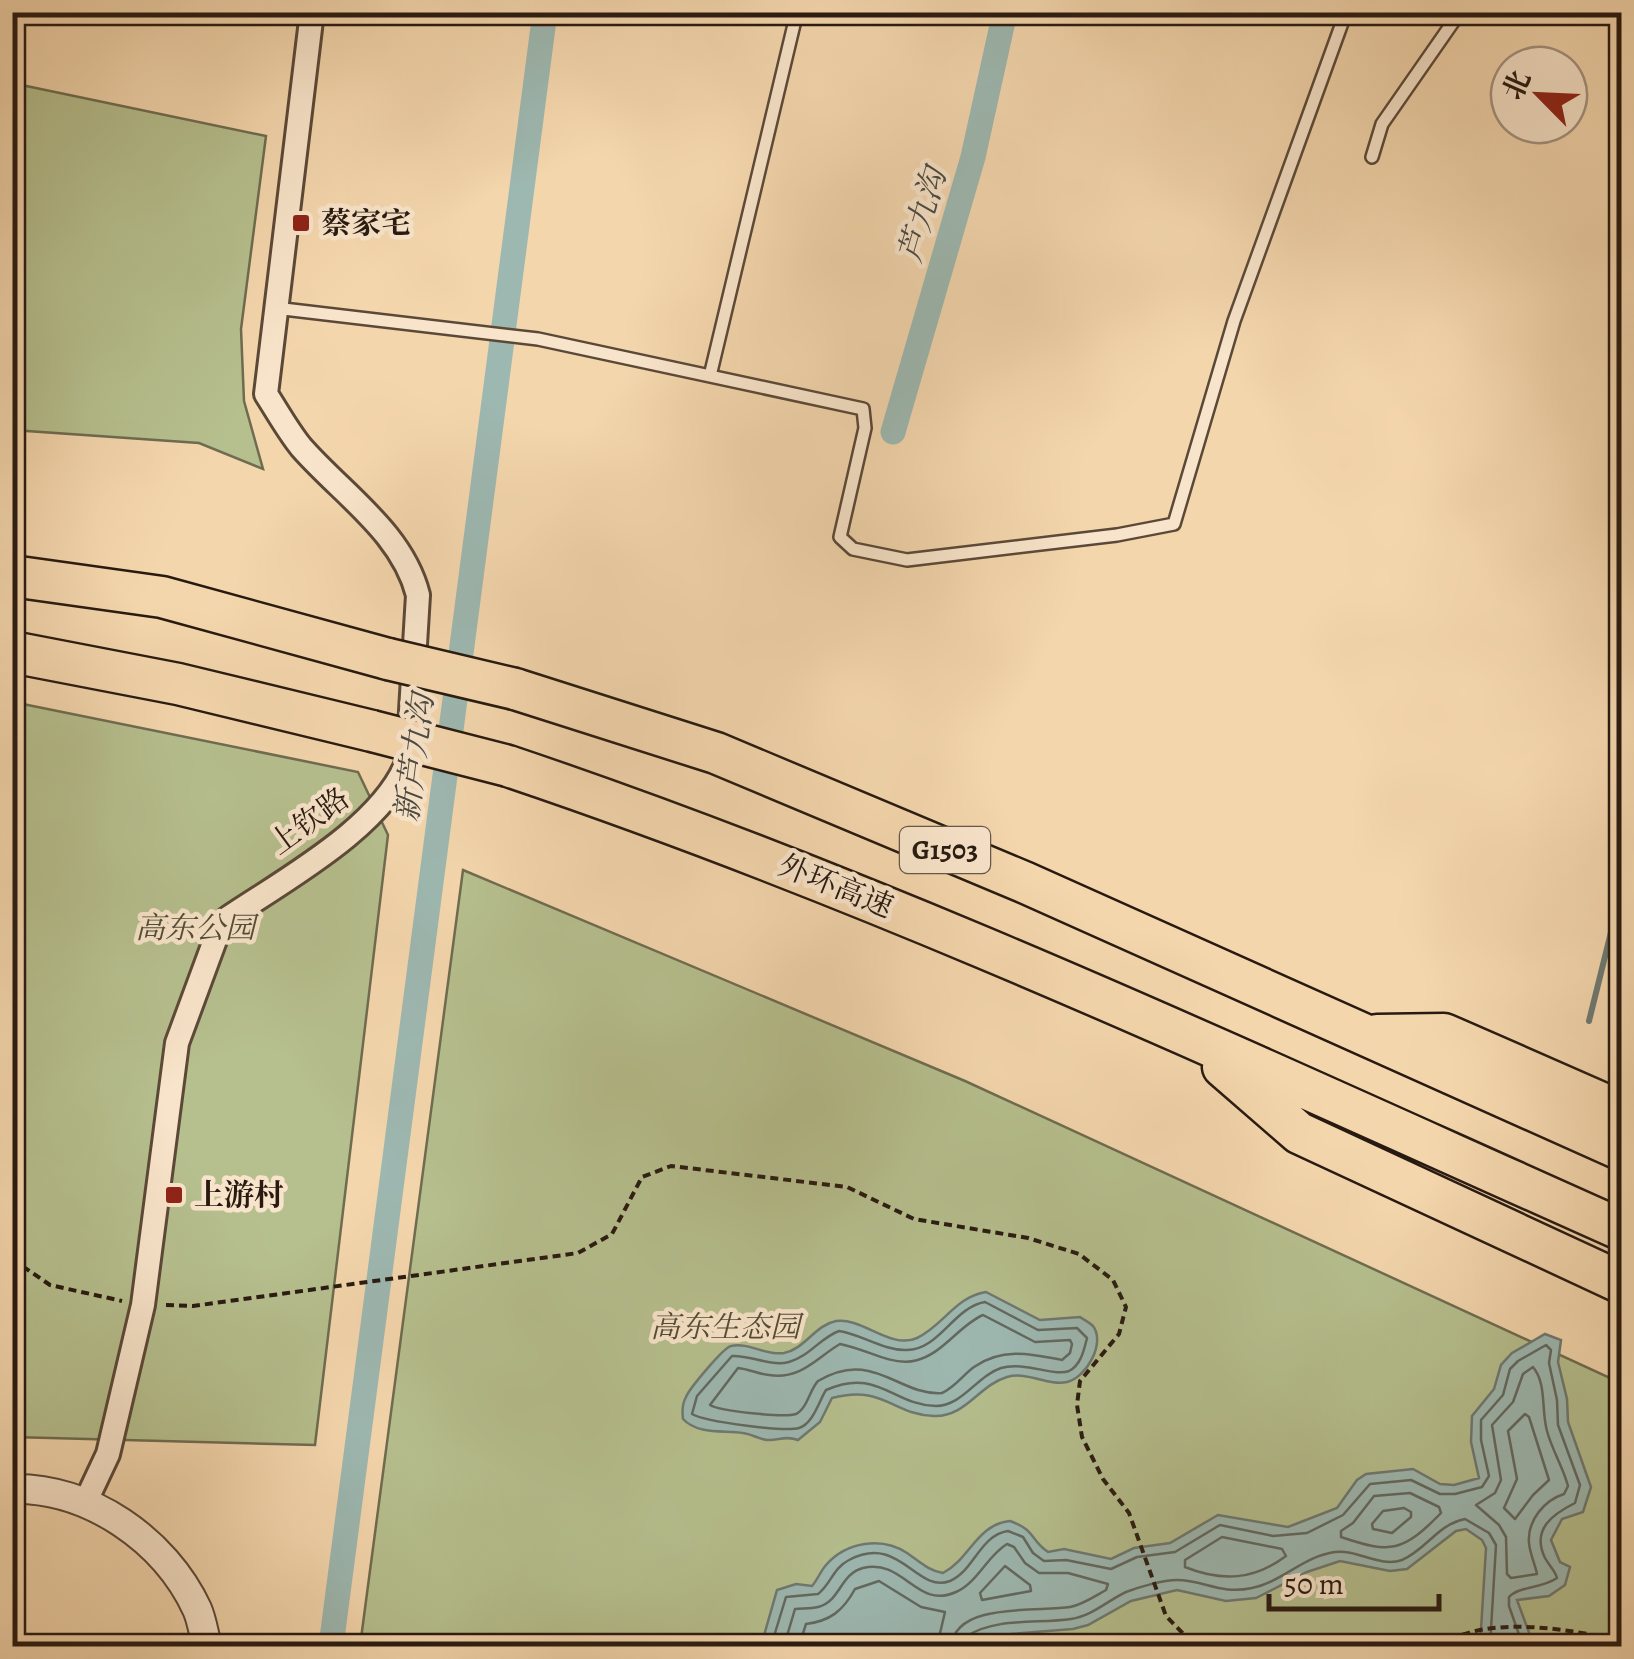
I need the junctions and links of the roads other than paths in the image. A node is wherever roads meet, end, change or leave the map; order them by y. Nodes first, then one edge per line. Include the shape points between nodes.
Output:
1 (312, 12) edge
2 (798, 12) edge
3 (1346, 12) edge
4 (1460, 12) edge
5 (1372, 157) dead end
6 (274, 308) junction
7 (710, 376) junction
8 (12, 576) edge
9 (12, 652) edge
10 (1366, 1036) junction
11 (1190, 1038) junction
12 (1622, 1112) edge
13 (1622, 1150) edge
14 (1622, 1230) edge
15 (1622, 1283) edge
16 (12, 1489) edge
17 (85, 1503) junction
18 (207, 1646) edge

1 - 6 street, 上钦路
2 - 7 lane
3 - 7 lane via 1234,321 1174,524 907,560 853,549 840,537 865,428 863,409
4 - 5 lane via 1382,124
6 - 7 lane via 538,338
6 - 17 street, 上钦路 via 266,394 300,446 411,569 418,595 408,760 374,815 228,918 218,932 176,1044 143,1305 108,1454
8 - 10 highway, G1503, bridge via 162,597 515,688 716,753
9 - 11 highway, 外环高速 / G1503, bridge via 178,684 508,766 820,878
10 - 12 highway via 1444,1034
10 - 13 highway, G1503
11 - 14 highway, 外环高速 / G1503
11 - 15 highway via 1299,1133
16 - 17 street
17 - 18 street via 130,1525 168,1564 197,1610

